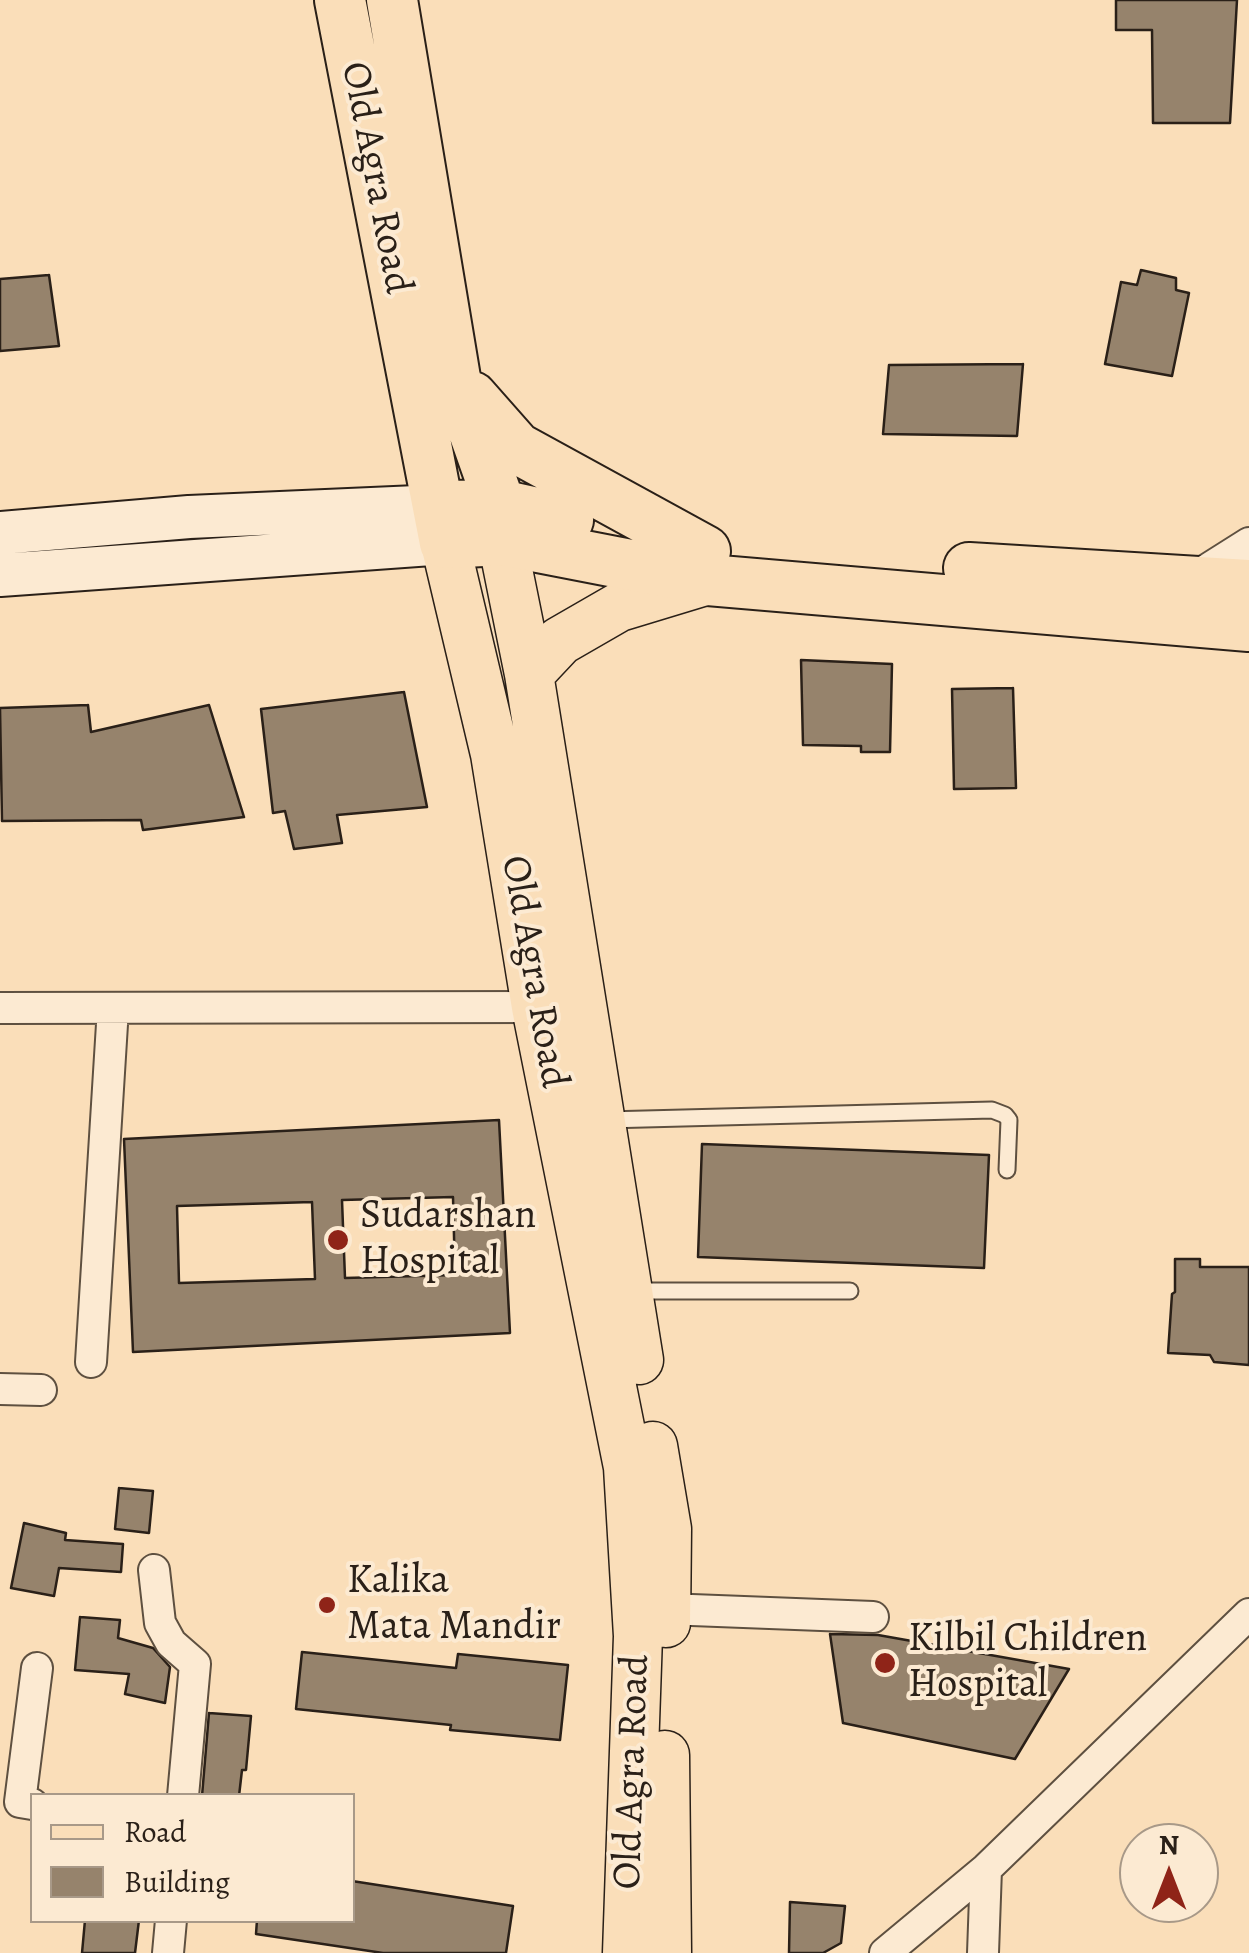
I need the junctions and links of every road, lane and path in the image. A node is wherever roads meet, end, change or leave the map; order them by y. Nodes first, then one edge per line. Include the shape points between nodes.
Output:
1 (340, 0) edge
2 (392, 0) edge
3 (455, 378) junction
4 (501, 522) junction
5 (443, 525) junction
6 (0, 533) edge
7 (1249, 543) edge
8 (706, 566) junction
9 (0, 575) edge
10 (1190, 581) junction
11 (1249, 585) edge
12 (1249, 626) edge
13 (529, 674) junction
14 (536, 1007) junction
15 (0, 1008) edge
16 (113, 1008) junction
17 (580, 1123) junction
18 (1007, 1170) dead end
19 (628, 1291) junction
20 (850, 1291) dead end
21 (91, 1362) dead end
22 (0, 1389) edge
23 (41, 1390) dead end
24 (154, 1570) dead end
25 (666, 1609) junction
26 (1249, 1614) edge
27 (874, 1617) dead end
28 (37, 1668) dead end
29 (183, 1793) edge
30 (30, 1804) edge
31 (986, 1869) junction
32 (171, 1923) edge
33 (168, 1953) edge
34 (626, 1953) edge
35 (667, 1953) edge
36 (884, 1953) edge
37 (983, 1953) edge

1 - 5 highway, Old Agra Road
2 - 3 highway, Old Agra Road
3 - 4 highway, Old Agra Road
3 - 8 highway via 517,448
4 - 5 highway
4 - 8 highway
4 - 13 main road, Old Agra Road
5 - 6 main road via 190,517
5 - 9 main road
5 - 14 main road, Old Agra Road via 495,754
7 - 10 street
8 - 10 highway
8 - 12 highway
8 - 13 main road via 560,641
10 - 11 highway
13 - 17 main road, Old Agra Road
14 - 16 street
14 - 17 main road, Old Agra Road
15 - 16 street
16 - 21 street
17 - 18 lane via 992,1110 1008,1120
17 - 19 main road, Old Agra Road
17 - 34 main road, Old Agra Road via 628,1467 638,1636
19 - 20 lane
19 - 25 main road, Old Agra Road via 667,1529
22 - 23 street
24 - 29 street via 160,1622 195,1664
25 - 27 street
25 - 35 main road, Old Agra Road
26 - 31 street
28 - 30 street via 20,1802
31 - 36 street
31 - 37 street
32 - 33 street

